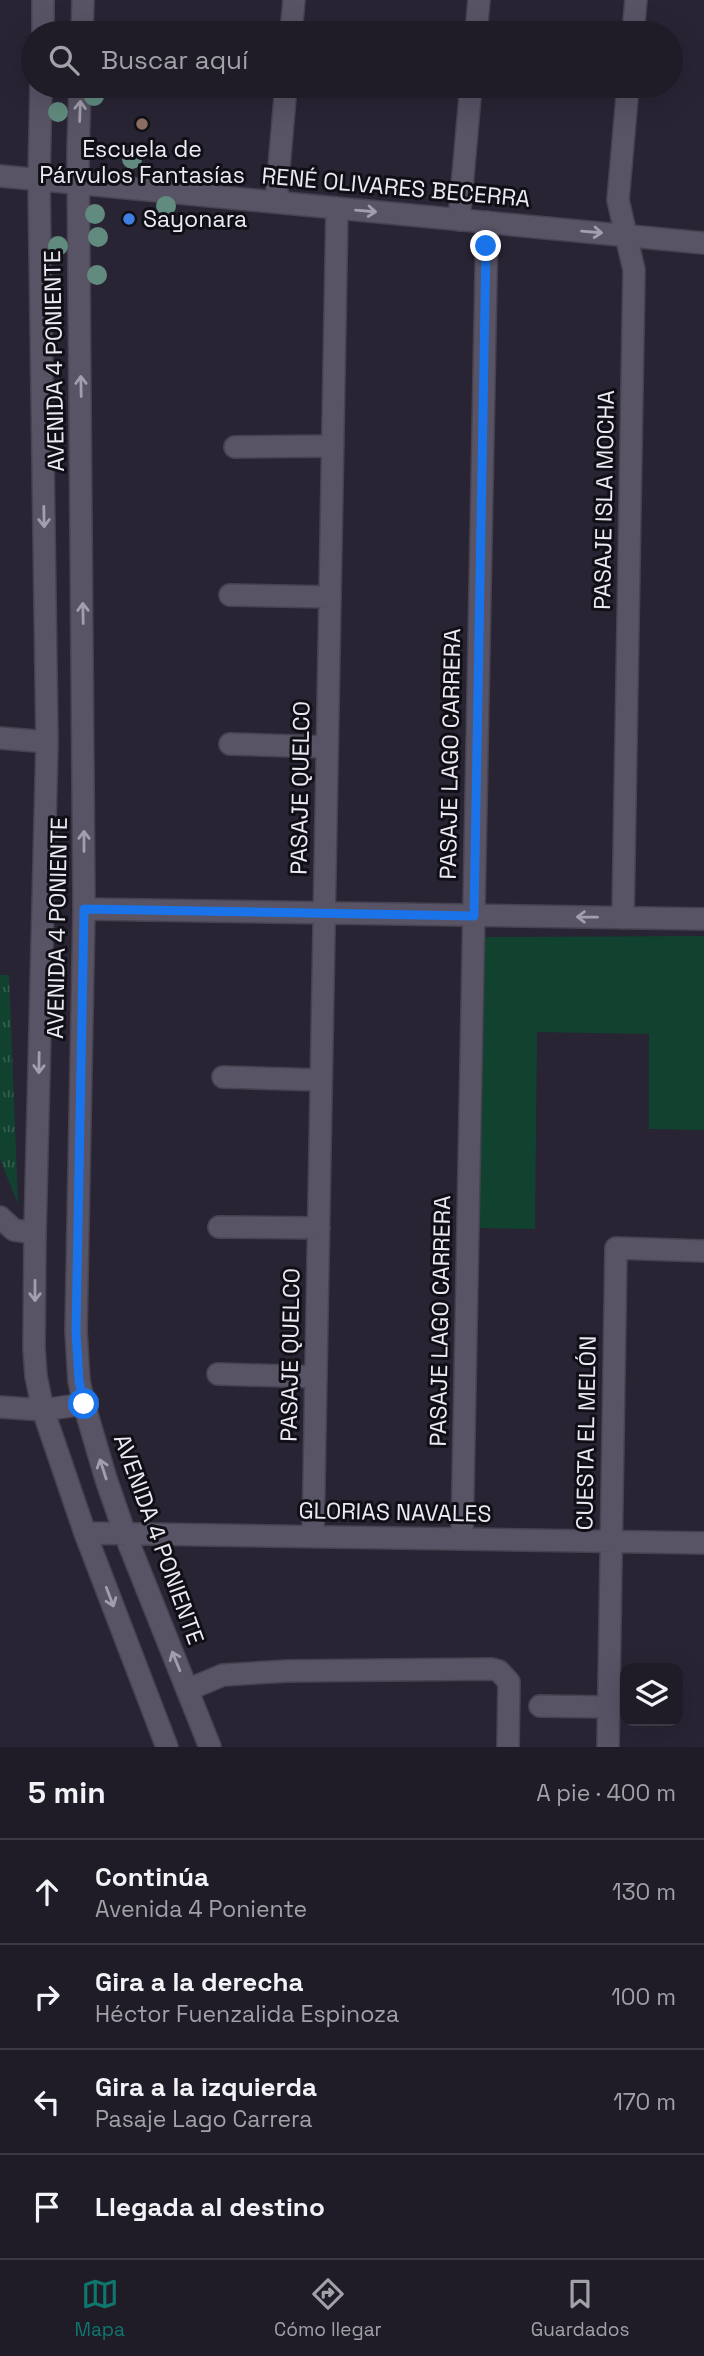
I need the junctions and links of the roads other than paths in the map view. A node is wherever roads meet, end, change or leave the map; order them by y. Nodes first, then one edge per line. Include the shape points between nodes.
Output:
1 (43, 0) edge
2 (83, 0) edge
3 (294, 0) edge
4 (479, 0) edge
5 (636, 0) edge
6 (43, 21) edge
7 (82, 21) edge
8 (292, 21) edge
9 (477, 21) edge
10 (634, 21) edge
11 (41, 98) edge
12 (80, 98) edge
13 (285, 98) edge
14 (470, 98) edge
15 (627, 98) edge
16 (0, 176) edge
17 (39, 180) junction
18 (78, 184) junction
19 (276, 202) junction
20 (337, 208) junction
21 (459, 220) junction
22 (487, 222) junction
23 (626, 236) junction
24 (704, 243) edge
25 (333, 446) junction
26 (235, 447) dead end
27 (230, 595) dead end
28 (330, 597) junction
29 (0, 738) edge
30 (47, 742) junction
31 (230, 744) dead end
32 (327, 747) junction
33 (84, 909) junction
34 (324, 913) junction
35 (474, 916) junction
36 (623, 918) junction
37 (704, 919) edge
38 (223, 1077) dead end
39 (321, 1080) junction
40 (0, 1217) edge
41 (219, 1227) dead end
42 (319, 1228) junction
43 (35, 1233) junction
44 (704, 1251) edge
45 (218, 1374) dead end
46 (316, 1377) junction
47 (84, 1404) junction
48 (0, 1407) edge
49 (43, 1410) junction
50 (86, 1533) junction
51 (125, 1534) junction
52 (313, 1537) junction
53 (462, 1539) junction
54 (611, 1542) junction
55 (704, 1543) edge
56 (187, 1690) junction
57 (540, 1706) dead end
58 (608, 1707) junction
59 (167, 1747) edge
60 (210, 1747) edge
61 (508, 1747) edge
62 (608, 1747) edge

1 - 6 street
2 - 7 street
3 - 8 street
4 - 9 street
5 - 10 street
11 - 17 street, AVENIDA 4 PONIENTE
18 -> 12 street, AVENIDA 4 PONIENTE
13 - 19 street
14 - 21 street
15 - 23 street, PASAJE ISLA MOCHA via 618,200
16 - 17 street, RENÉ OLIVARES BECERRA
17 - 18 street, RENÉ OLIVARES BECERRA
17 -> 30 street, AVENIDA 4 PONIENTE
18 - 19 street, RENÉ OLIVARES BECERRA
33 -> 18 street, AVENIDA 4 PONIENTE
19 - 20 street, RENÉ OLIVARES BECERRA
20 -> 21 street, RENÉ OLIVARES BECERRA
20 - 25 street, PASAJE QUELCO
21 - 22 street, RENÉ OLIVARES BECERRA
22 -> 23 street, RENÉ OLIVARES BECERRA
22 - 35 street, PASAJE LAGO CARRERA
23 - 24 street, RENÉ OLIVARES BECERRA
23 - 36 street, PASAJE ISLA MOCHA via 634,270
25 - 26 street
25 - 28 street, PASAJE QUELCO
27 - 28 street
28 - 32 street, PASAJE QUELCO
29 - 30 street
30 -> 43 street, AVENIDA 4 PONIENTE
31 - 32 street
32 - 34 street, PASAJE QUELCO
33 - 34 street
33 - 47 street, AVENIDA 4 PONIENTE via 76,1331
34 - 35 street
34 - 39 street, PASAJE QUELCO
36 -> 35 street
35 - 53 street, PASAJE LAGO CARRERA
36 - 37 street
38 - 39 street
39 - 42 street, PASAJE QUELCO
40 - 43 street via 14,1230
41 - 42 street
42 - 46 street, PASAJE QUELCO
43 -> 49 street, AVENIDA 4 PONIENTE via 34,1348
44 - 54 street, CUESTA EL MELÓN via 616,1248
45 - 46 street
46 - 52 street, PASAJE QUELCO
47 - 49 street
51 -> 47 street, AVENIDA 4 PONIENTE
48 - 49 street
49 - 50 street, AVENIDA 4 PONIENTE
50 - 51 street, GLORIAS NAVALES
50 -> 59 street, AVENIDA 4 PONIENTE
51 - 52 street, GLORIAS NAVALES
56 -> 51 street, AVENIDA 4 PONIENTE
52 - 53 street, GLORIAS NAVALES
53 - 54 street, GLORIAS NAVALES
54 - 55 street, GLORIAS NAVALES
54 - 58 street, CUESTA EL MELÓN
56 - 60 street, AVENIDA 4 PONIENTE
56 - 61 street via 223,1675 275,1671 492,1669 509,1682
57 - 58 street
58 - 62 street, CUESTA EL MELÓN

